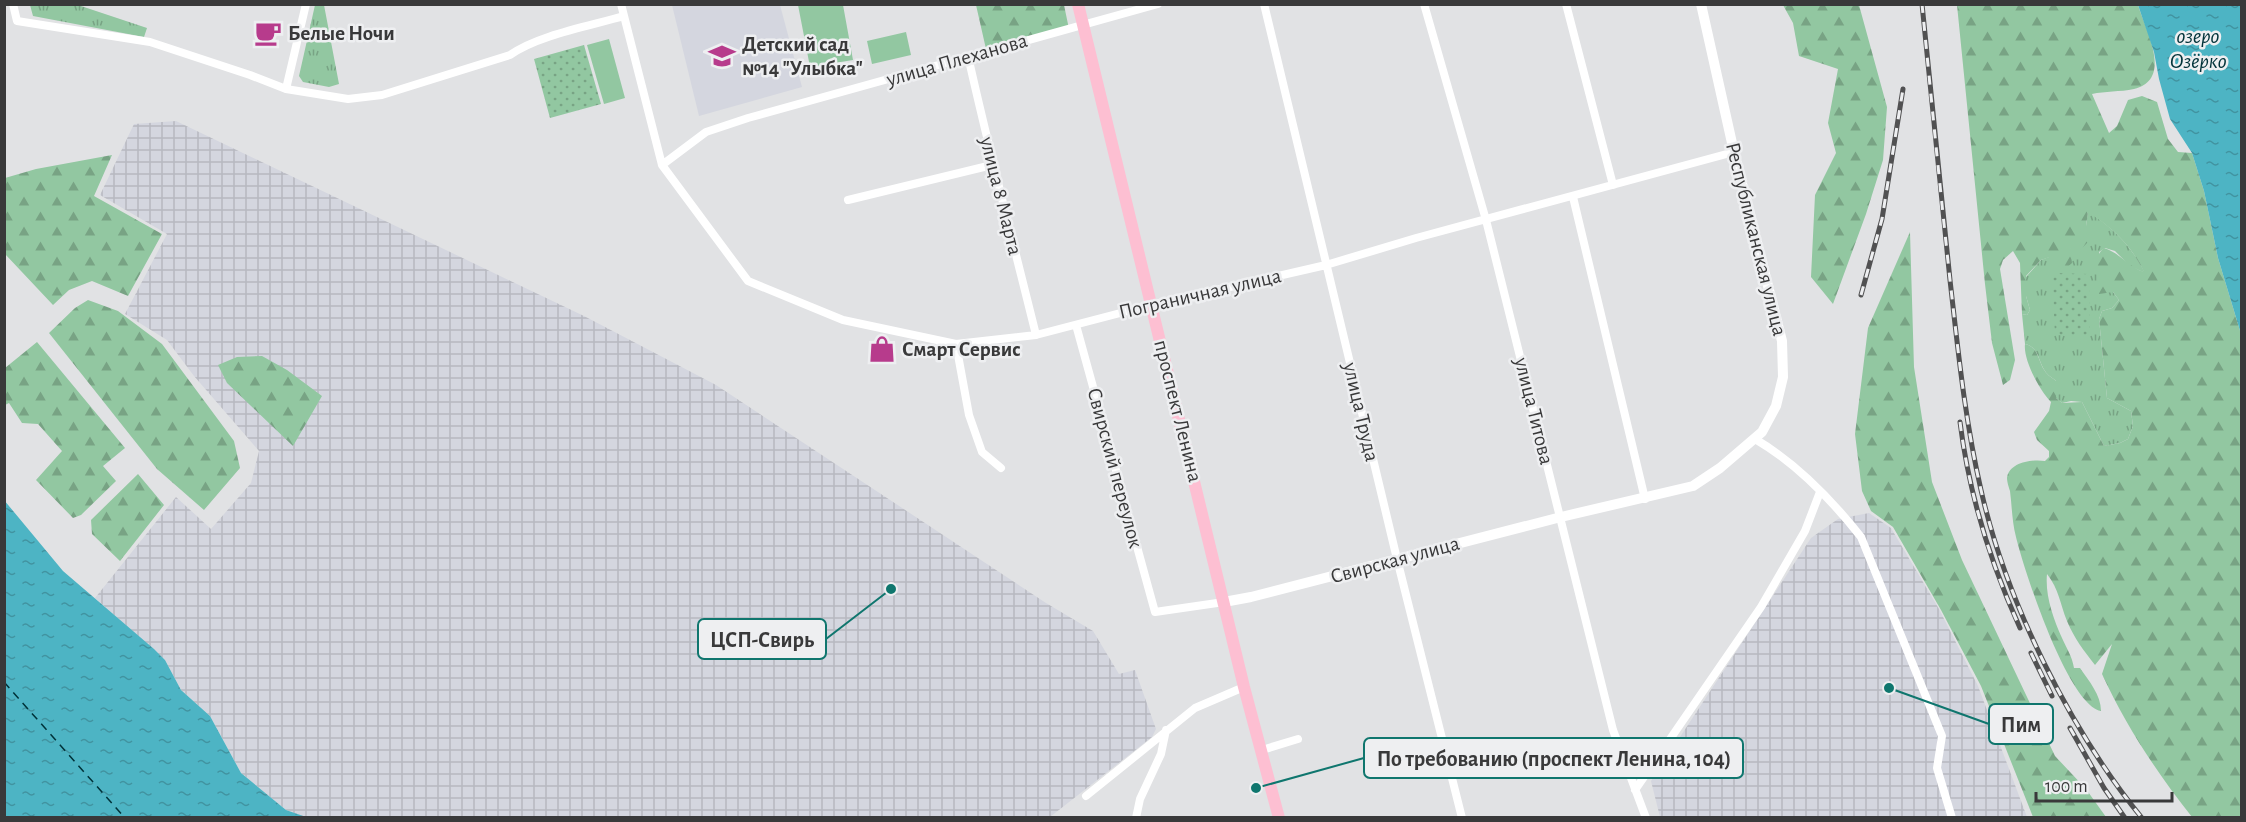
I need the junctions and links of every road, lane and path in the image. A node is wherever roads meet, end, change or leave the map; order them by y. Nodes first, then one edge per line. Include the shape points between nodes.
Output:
1 (13, 4) edge
2 (306, 4) edge
3 (621, 4) edge
4 (1078, 4) edge
5 (1158, 4) edge
6 (1264, 4) edge
7 (1424, 4) edge
8 (1566, 4) edge
9 (1701, 4) edge
10 (624, 16) junction
11 (1083, 25) junction
12 (968, 56) junction
13 (286, 89) junction
14 (1734, 153) junction
15 (662, 165) junction
16 (992, 165) junction
17 (1613, 185) junction
18 (1573, 197) junction
19 (848, 200) dead end
20 (1486, 220) junction
21 (1326, 265) junction
22 (1151, 305) junction
23 (1076, 325) junction
24 (1036, 335) junction
25 (956, 344) junction
26 (1755, 439) junction
27 (1001, 468) dead end
28 (1820, 492) junction
29 (1639, 500) junction
30 (1561, 517) junction
31 (1397, 559) junction
32 (1224, 602) junction
33 (1155, 612) joint
34 (1244, 687) junction
35 (1166, 730) junction
36 (1298, 740) dead end
37 (1262, 750) junction
38 (1635, 790) junction
39 (1086, 796) dead end
40 (1136, 818) edge
41 (1279, 818) edge
42 (1462, 818) edge
43 (1646, 818) edge
44 (1952, 818) edge

1 - 13 street via 17,21 150,42
2 - 13 street
3 - 10 street
4 - 11 main road, проспект Ленина
5 - 11 street, улица Плеханова
6 - 21 street, улица Труда
7 - 20 street, улица Титова
8 - 17 street
9 - 14 street, Республиканская улица
10 - 13 street via 382,95 348,99
10 - 15 street
11 - 12 street, улица Плеханова
11 - 22 main road, проспект Ленина
12 - 15 street, улица Плеханова via 706,132
12 - 16 street, улица 8 Марта
14 - 17 street, Пограничная улица
14 - 26 street, Республиканская улица via 1782,341 1783,377 1776,406
15 - 25 street, Пограничная улица via 748,281 843,320
16 - 19 street
16 - 24 street, улица 8 Марта
17 - 18 street, Пограничная улица
18 - 20 street, Пограничная улица
18 - 29 street
20 - 21 street, Пограничная улица
20 - 30 street, улица Титова
21 - 22 street, Пограничная улица
21 - 31 street, улица Труда
22 - 23 street, Пограничная улица
22 - 32 main road, проспект Ленина
23 - 24 street, Пограничная улица
23 - 33 street, Свирский переулок
24 - 25 street, Пограничная улица
25 - 27 street via 969,415 982,452
26 - 28 street via 1777,452
26 - 29 street, Республиканская улица via 1693,486
28 - 38 street via 1805,531 1761,607
28 - 44 street via 1861,537 1938,724 1942,736 1937,768
29 - 30 street, Свирская улица
30 - 31 street, Свирская улица
30 - 38 street, улица Титова via 1613,730
31 - 32 street, Свирская улица
31 - 42 street, улица Труда
32 - 33 street, Свирская улица
32 - 34 main road, проспект Ленина
34 - 35 street via 1195,708
34 - 37 main road, проспект Ленина
35 - 39 street
35 - 40 street via 1161,754 1140,799
36 - 37 street
37 - 41 main road, проспект Ленина
38 - 43 street, улица Титова

